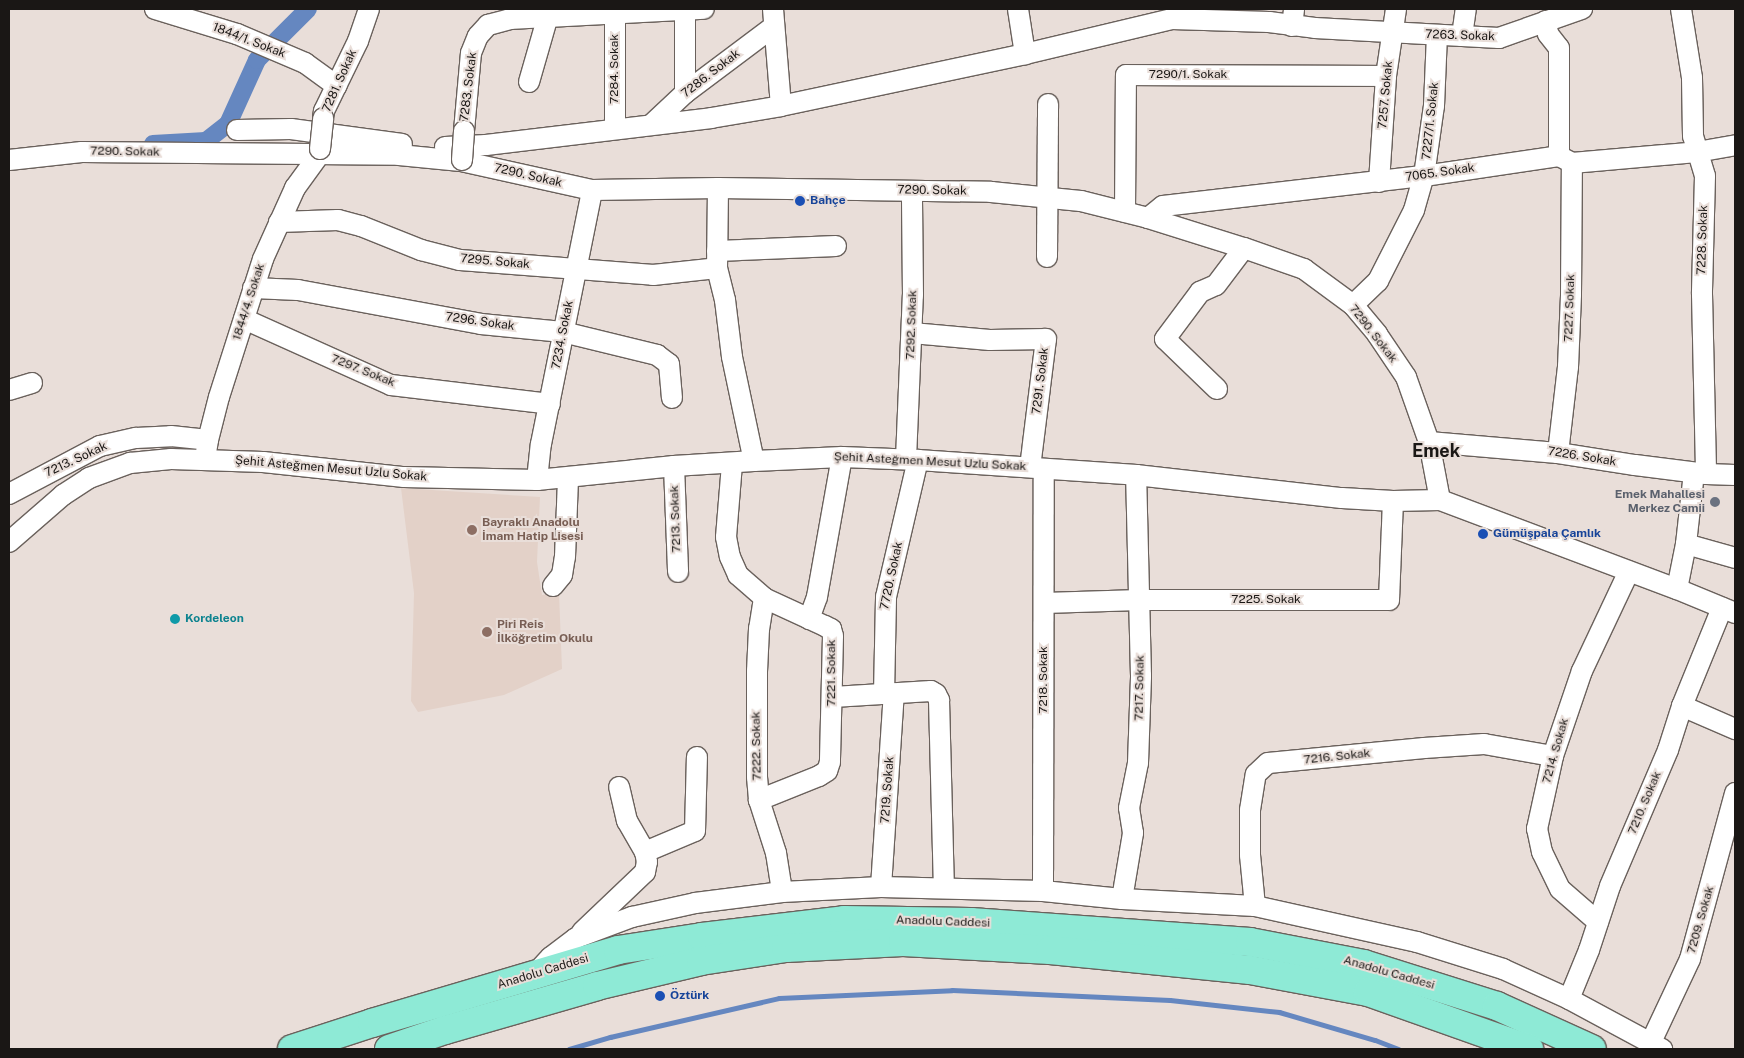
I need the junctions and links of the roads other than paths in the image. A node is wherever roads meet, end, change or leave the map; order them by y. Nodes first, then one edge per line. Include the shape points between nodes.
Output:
1 (155, 9) edge
2 (369, 9) edge
3 (684, 9) edge
4 (704, 9) edge
5 (1018, 9) edge
6 (1396, 9) edge
7 (1466, 9) edge
8 (1582, 9) edge
9 (1681, 9) edge
10 (614, 10) edge
11 (549, 13) edge
12 (773, 18) edge
13 (1293, 18) edge
14 (1546, 21) junction
15 (1393, 33) junction
16 (1437, 35) junction
17 (1462, 36) junction
18 (1025, 54) junction
19 (1386, 76) junction
20 (529, 82) dead end
21 (337, 86) junction
22 (685, 93) junction
23 (1048, 104) dead end
24 (781, 106) junction
25 (652, 124) junction
26 (615, 129) junction
27 (237, 130) dead end
28 (1735, 145) edge
29 (319, 152) junction
30 (1697, 152) junction
31 (1566, 159) junction
32 (9, 160) edge
33 (462, 161) junction
34 (1424, 176) junction
35 (1379, 182) junction
36 (718, 188) junction
37 (592, 190) junction
38 (912, 191) junction
39 (1048, 197) junction
40 (1125, 212) junction
41 (1148, 218) junction
42 (279, 222) junction
43 (836, 246) dead end
44 (1244, 248) junction
45 (1047, 258) dead end
46 (717, 260) junction
47 (577, 270) junction
48 (253, 288) junction
49 (1353, 305) junction
50 (244, 319) junction
51 (563, 332) junction
52 (912, 333) junction
53 (32, 383) dead end
54 (1217, 389) dead end
55 (9, 390) edge
56 (672, 398) dead end
57 (550, 404) junction
58 (1429, 442) junction
59 (206, 450) junction
60 (1558, 453) junction
61 (842, 457) junction
62 (912, 460) junction
63 (754, 461) junction
64 (732, 464) junction
65 (674, 466) junction
66 (1037, 468) junction
67 (1700, 473) junction
68 (1136, 475) junction
69 (1735, 475) edge
70 (568, 478) junction
71 (537, 480) junction
72 (9, 494) edge
73 (1440, 500) junction
74 (1393, 501) junction
75 (9, 542) edge
76 (1686, 544) junction
77 (1735, 558) edge
78 (1629, 571) junction
79 (678, 572) dead end
80 (553, 586) dead end
81 (1677, 588) junction
82 (764, 598) junction
83 (1140, 600) junction
84 (1044, 603) junction
85 (1728, 611) edge
86 (809, 619) junction
87 (889, 694) junction
88 (833, 697) junction
89 (1682, 706) junction
90 (1735, 729) edge
91 (1553, 756) junction
92 (697, 757) dead end
93 (618, 787) dead end
94 (1735, 793) edge
95 (758, 800) junction
96 (645, 852) junction
97 (881, 887) junction
98 (944, 888) junction
99 (1043, 891) junction
100 (782, 892) junction
101 (1122, 899) junction
102 (1255, 906) junction
103 (1598, 922) junction
104 (576, 938) junction
105 (533, 976) junction
106 (1569, 999) junction
107 (1657, 1046) edge
108 (292, 1049) edge
109 (389, 1049) edge
110 (1529, 1049) edge
111 (1592, 1049) edge

1 - 21 street, 1844/1. Sokak via 237,34 305,63
2 - 21 street, 7281. Sokak
3 - 4 street, 7283. Sokak
3 - 10 street, 7283. Sokak
3 - 22 street
5 - 18 street
6 - 15 street, 7257. Sokak
7 - 17 street
8 - 14 street, 7263. Sokak
9 - 30 street, 7228. Sokak via 1692,78 1692,136
10 - 11 street, 7283. Sokak
10 - 26 street, 7284. Sokak
11 - 20 street
11 - 33 street, 7283. Sokak, bridge via 488,25 478,36 471,53
12 - 22 street, 7286. Sokak
12 - 24 street, 7286. Sokak
13 - 15 street, 7263. Sokak
13 - 18 street, 7263. Sokak via 1269,22 1172,19
14 - 17 street, 7263. Sokak via 1499,38
14 - 31 street, 7227. Sokak via 1548,34 1559,48
15 - 16 street, 7263. Sokak
15 - 19 street, 7257. Sokak
16 - 17 street, 7263. Sokak
16 - 34 street, 7227/1. Sokak via 1434,106
18 - 24 street, 7263. Sokak
19 - 35 street, 7257. Sokak
19 - 40 street, 7290/1. Sokak via 1126,75
21 - 29 street, 7281. Sokak, bridge via 324,111
22 - 25 street, 7286. Sokak
23 - 39 street
24 - 25 street, 7263. Sokak
25 - 26 street, 7263. Sokak
26 - 27 street, 7263. Sokak via 486,145 425,148 291,129
28 - 30 street, 7065. Sokak
29 - 32 street, 7290. Sokak via 82,152
29 - 33 street, 7290. Sokak via 399,154
29 - 42 street, 1844/4. Sokak via 295,188
30 - 31 street, 7065. Sokak
30 - 67 street, 7228. Sokak via 1705,176
31 - 34 street, 7065. Sokak
31 - 60 street, 7227. Sokak via 1571,294 1568,367
33 - 37 street, 7290. Sokak
34 - 35 street, 7065. Sokak
34 - 49 street, 7227/1. Sokak via 1414,210 1378,281
35 - 41 street, 7065. Sokak via 1163,206
36 - 37 street, 7290. Sokak
36 - 38 street, 7290. Sokak
36 - 46 street
37 - 47 street, 7234. Sokak
38 - 39 street, 7290. Sokak
38 - 52 street, 7292. Sokak
39 - 40 street, 7290. Sokak
39 - 45 street
40 - 41 street, 7290. Sokak
41 - 44 street, 7290. Sokak
42 - 47 street, 7295. Sokak via 338,220 421,250 460,260
42 - 48 street, 1844/4. Sokak
43 - 46 street, 7295. Sokak
44 - 49 street, 7290. Sokak via 1304,269
44 - 54 street via 1216,285 1200,292 1165,338
46 - 47 street, 7295. Sokak via 652,274
46 - 63 street via 732,357
47 - 51 street, 7234. Sokak
48 - 50 street, 1844/4. Sokak
48 - 51 street, 7296. Sokak via 298,290 481,324
49 - 58 street, 7290. Sokak via 1406,377
50 - 57 street, 7297. Sokak via 391,385
50 - 59 street, 1844/4. Sokak
51 - 56 street, 7296. Sokak via 657,355 669,364
51 - 57 street, 7234. Sokak
52 - 62 street, 7292. Sokak
52 - 66 street, 7291. Sokak via 990,340 1046,339
53 - 55 street
57 - 71 street, 7234. Sokak
58 - 60 street, 7226. Sokak
58 - 73 street, 7290. Sokak
59 - 71 street, Şehit Asteğmen Mesut Uzlu Sokak via 263,462 404,477
59 - 72 street, 7213. Sokak via 171,436 136,438 100,446
59 - 75 street, Şehit Asteğmen Mesut Uzlu Sokak via 171,459 130,463 89,478 49,506
60 - 67 street, 7226. Sokak
61 - 62 street, Şehit Asteğmen Mesut Uzlu Sokak
61 - 63 street, Şehit Asteğmen Mesut Uzlu Sokak
61 - 86 street via 817,597
62 - 66 street, Şehit Asteğmen Mesut Uzlu Sokak
62 - 87 street, 7720. Sokak via 886,597
63 - 64 street, Şehit Asteğmen Mesut Uzlu Sokak
64 - 65 street, Şehit Asteğmen Mesut Uzlu Sokak
64 - 82 street via 726,516 730,557 738,575
65 - 70 street, Şehit Asteğmen Mesut Uzlu Sokak
65 - 79 street, 7213. Sokak
66 - 68 street, Şehit Asteğmen Mesut Uzlu Sokak
66 - 84 street, 7218. Sokak
67 - 69 street, 7226. Sokak
67 - 76 street, 7228. Sokak
68 - 74 street, Şehit Asteğmen Mesut Uzlu Sokak
68 - 83 street, 7217. Sokak
70 - 71 street, Şehit Asteğmen Mesut Uzlu Sokak
70 - 80 street via 565,557 562,575
73 - 74 street, Şehit Asteğmen Mesut Uzlu Sokak
73 - 78 street, Şehit Asteğmen Mesut Uzlu Sokak
74 - 83 street, 7225. Sokak via 1389,600
76 - 77 street
76 - 81 street, 7228. Sokak
78 - 81 street, Şehit Asteğmen Mesut Uzlu Sokak
78 - 91 street, 7214. Sokak via 1582,671
81 - 85 street, Şehit Asteğmen Mesut Uzlu Sokak
82 - 86 street
82 - 95 street, 7222. Sokak via 758,629
83 - 84 street, 7225. Sokak
83 - 101 street, 7217. Sokak via 1138,763 1129,808 1133,833
84 - 99 street, 7218. Sokak
85 - 89 street, 7210. Sokak
86 - 88 street, 7221. Sokak via 831,629
87 - 88 street
87 - 97 street, 7219. Sokak
87 - 98 street via 931,691 939,700
88 - 95 street, 7221. Sokak via 830,762 826,771
89 - 90 street
89 - 103 street, 7210. Sokak via 1668,750
91 - 102 street, 7216. Sokak via 1484,744 1268,764 1256,774 1250,810
91 - 103 street, 7214. Sokak via 1537,829 1542,852 1560,889
92 - 96 street via 695,831
93 - 96 street via 627,821
94 - 107 street, 7209. Sokak via 1690,959
95 - 100 street, 7222. Sokak via 776,853
96 - 104 street via 645,872
97 - 98 street
97 - 100 street
98 - 99 street
99 - 101 street
100 - 104 street via 695,902 632,917
101 - 102 street
102 - 106 street via 1418,942 1503,969
103 - 106 street, 7210. Sokak
104 - 105 street
105 - 108 highway, Anadolu Caddesi
105 - 111 highway, Anadolu Caddesi via 618,950 844,920 970,922 1117,931 1250,942 1364,964 1497,1006
106 - 107 street
109 - 110 highway, Anadolu Caddesi via 597,986 701,961 786,948 903,942 1050,950 1250,970 1368,992

